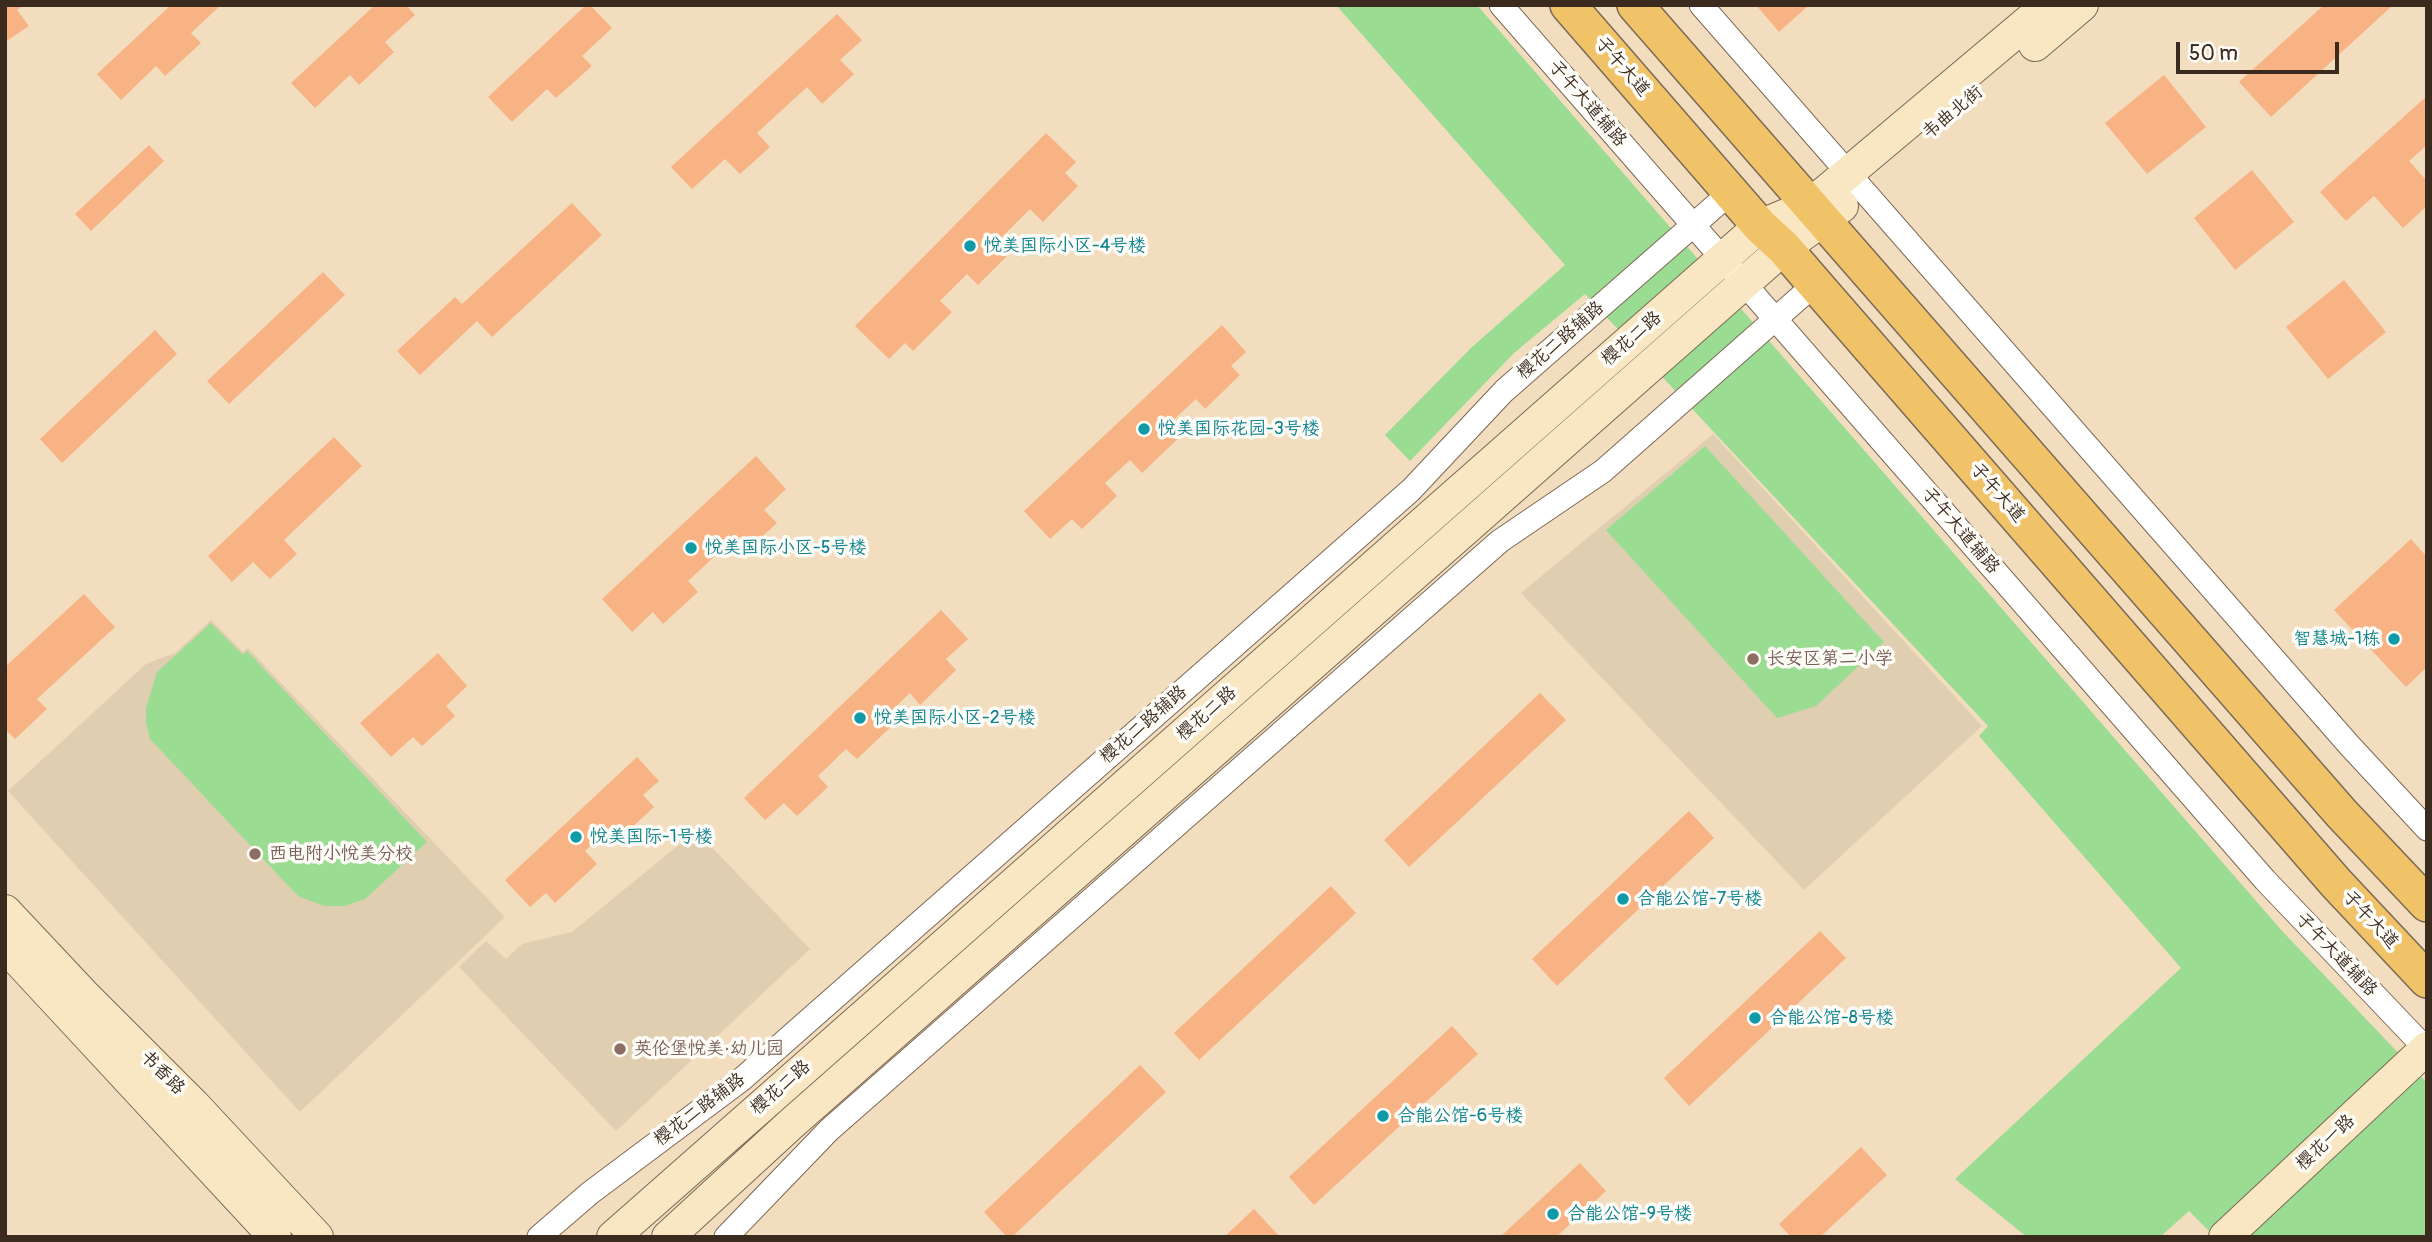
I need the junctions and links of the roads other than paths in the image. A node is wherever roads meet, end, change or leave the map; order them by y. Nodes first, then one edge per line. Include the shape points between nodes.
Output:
1 (1501, 5) edge
2 (1568, 5) edge
3 (1635, 5) edge
4 (1701, 5) edge
5 (2048, 5) edge
6 (2082, 5) edge
7 (1855, 181) junction
8 (1731, 192) junction
9 (1817, 213) junction
10 (1693, 224) junction
11 (1772, 237) junction
12 (1723, 259) junction
13 (1745, 284) junction
14 (1815, 284) junction
15 (1776, 320) junction
16 (2427, 829) edge
17 (2427, 904) edge
18 (5, 911) edge
19 (5, 946) edge
20 (2427, 980) edge
21 (2426, 1049) edge
22 (275, 1237) edge
23 (317, 1237) edge
24 (539, 1237) edge
25 (613, 1237) edge
26 (668, 1237) edge
27 (726, 1237) edge
28 (2225, 1237) edge

1 - 10 street, 子午大道辅路
2 - 8 main road, 子午大道
3 - 9 main road
4 - 7 street
5 - 7 main road, 韦曲北街
6 - 7 main road, 韦曲北街
7 - 9 main road, 韦曲北街
7 - 16 street
8 - 10 street, 樱花二路辅路
8 - 11 main road, 子午大道
9 - 11 main road, 樱花二路
9 - 17 main road via 2342,814
10 - 12 street, 子午大道辅路
10 - 24 street, 樱花二路辅路 via 1504,391 1411,490 762,1062
11 - 12 main road, 樱花二路
11 - 13 main road, 樱花二路
11 - 14 main road, 子午大道
12 - 13 street, 子午大道辅路
12 - 25 main road, 樱花二路
13 - 15 street, 子午大道辅路
13 - 26 main road, 樱花二路
14 - 15 street
14 - 20 main road, 子午大道 via 2327,873
15 - 21 street, 子午大道辅路 via 2265,880
15 - 27 street via 1603,471 1500,541 829,1130
18 - 23 main road, 书香路
19 - 22 main road, 书香路
21 - 28 main road, 樱花一路

